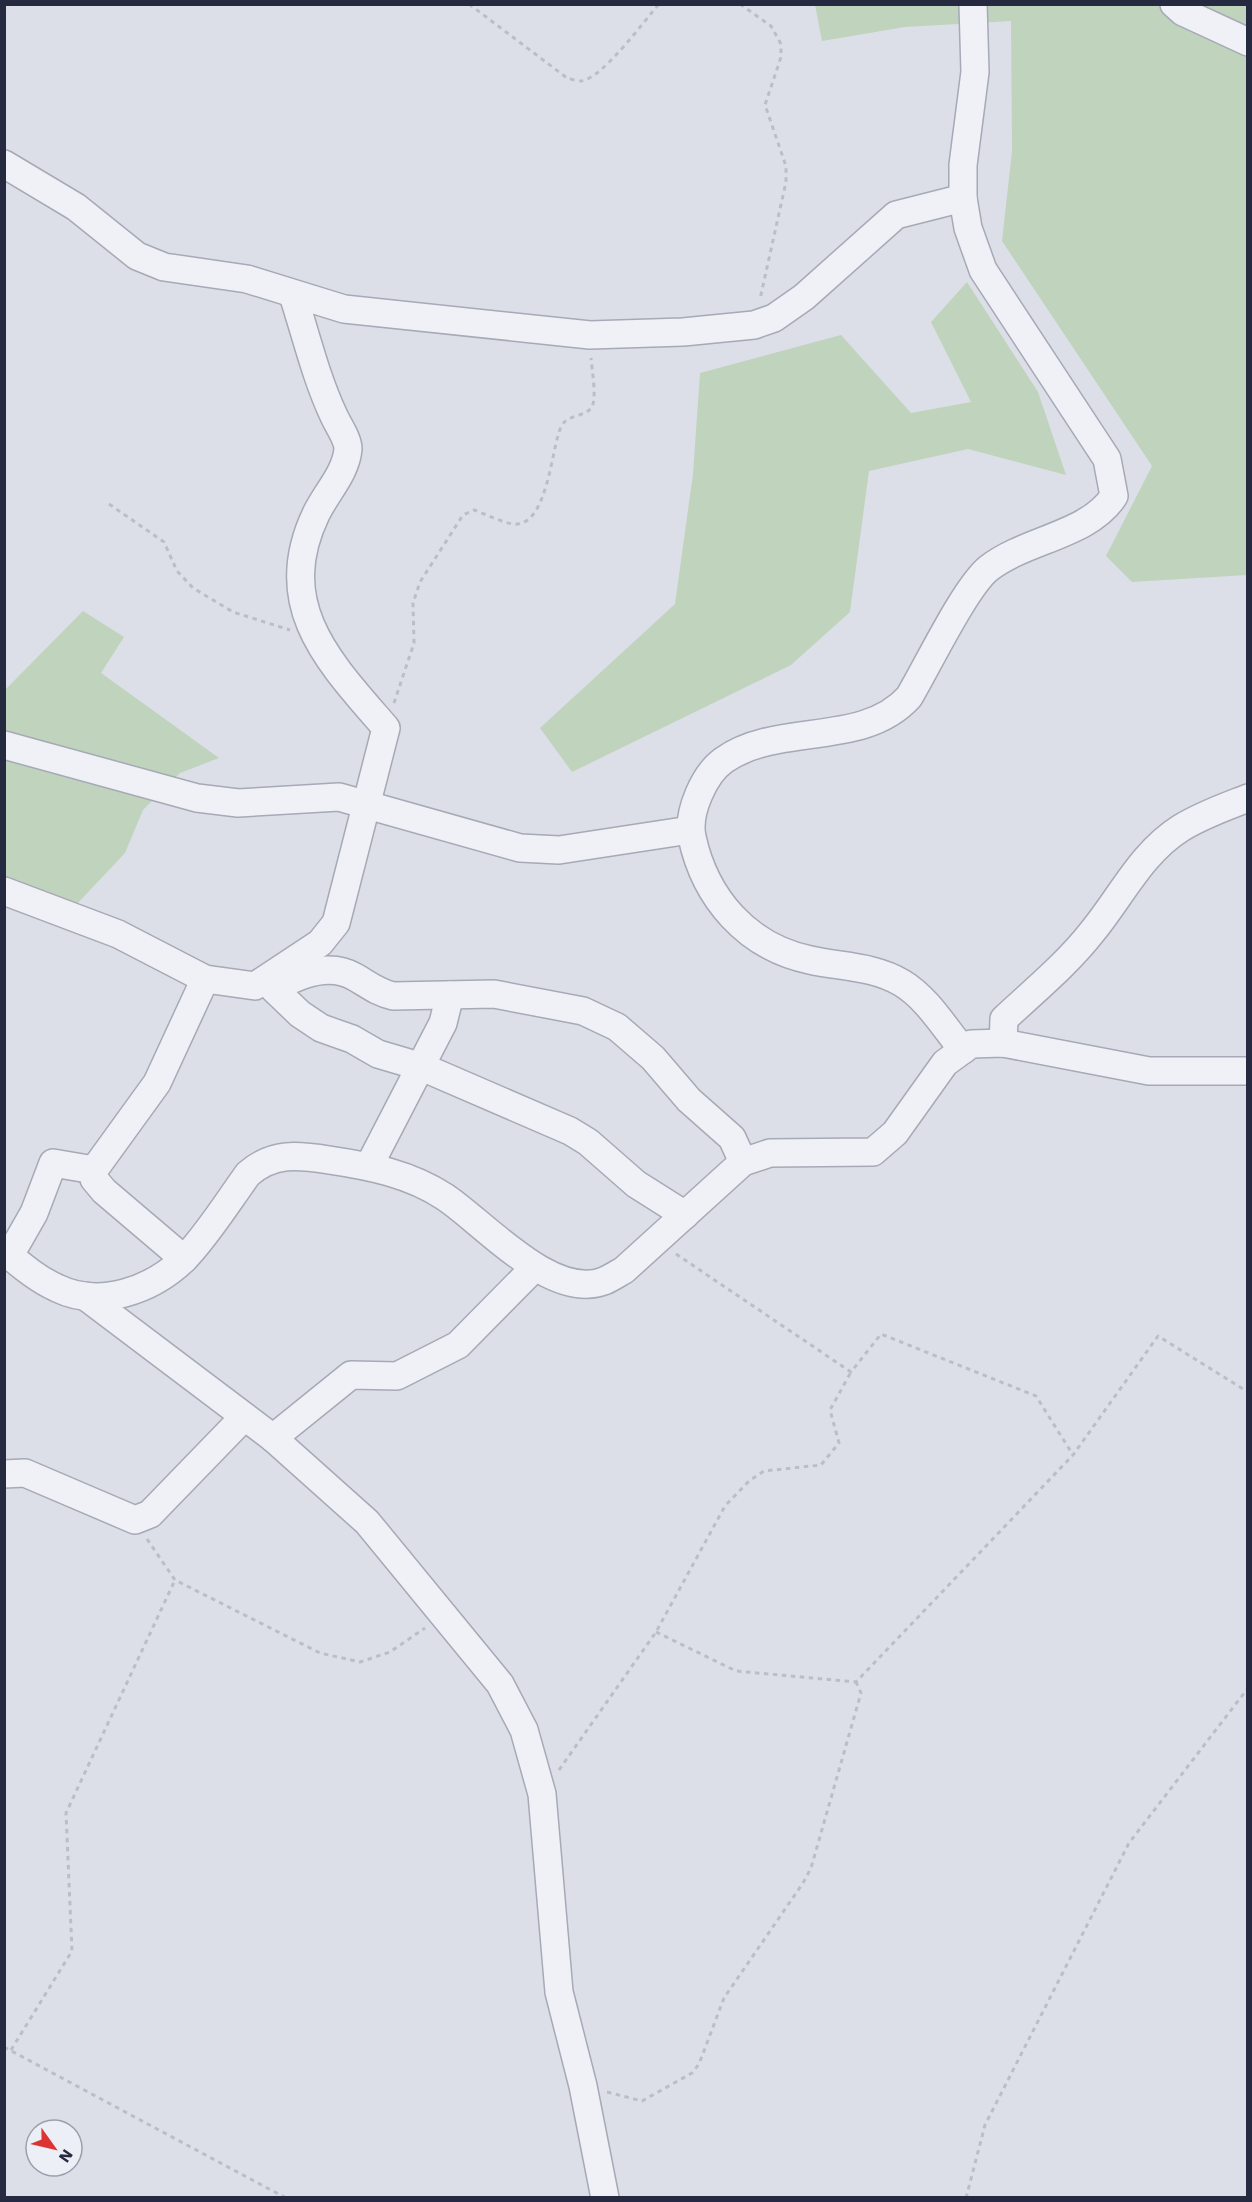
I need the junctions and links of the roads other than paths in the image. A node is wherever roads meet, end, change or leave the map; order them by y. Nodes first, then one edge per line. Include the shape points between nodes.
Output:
1 (973, 4) edge
2 (1174, 4) edge
3 (1248, 42) edge
4 (4, 164) edge
5 (963, 198) junction
6 (293, 294) junction
7 (4, 745) edge
8 (1248, 798) edge
9 (367, 804) junction
10 (690, 830) junction
11 (5, 893) edge
12 (205, 979) junction
13 (265, 987) junction
14 (450, 995) junction
15 (1003, 1043) junction
16 (963, 1050) junction
17 (422, 1067) junction
18 (1248, 1071) edge
19 (743, 1162) junction
20 (369, 1166) junction
21 (94, 1170) junction
22 (686, 1215) junction
23 (184, 1259) junction
24 (10, 1263) edge
25 (535, 1267) junction
26 (85, 1296) junction
27 (244, 1417) junction
28 (273, 1438) junction
29 (4, 1474) edge
30 (605, 2198) edge

1 - 5 street via 975,72 963,165
2 - 3 street via 1183,12
4 - 6 street via 76,207 137,256 164,267 247,279
5 - 6 street via 897,215 804,297 774,318 754,325 590,335 344,309
5 - 10 street via 968,228 983,270 1107,459 1114,496 1106,509 1090,521 1026,546 986,571 898,710 852,727 742,751 722,761 695,801
6 - 9 street via 326,400 348,446 345,464 315,515 303,553 302,589 313,634 328,660 386,728
7 - 9 street via 196,798 238,803 339,797
8 - 15 street via 1179,829 1156,848 1092,932 1004,1018
9 - 10 street via 520,848 559,850
9 - 13 street via 336,923 320,943
10 - 16 street via 714,896 749,932 793,956 867,969 904,984
11 - 12 street via 118,934
12 - 13 street
12 - 21 street via 157,1083
13 - 14 street via 303,973 331,971 353,976 378,993
13 - 17 street via 321,1028 378,1054
14 - 17 street via 443,1023
14 - 19 street via 494,994 583,1011 616,1027 653,1058 689,1100 732,1138
15 - 16 street via 971,1044
15 - 18 street via 1149,1071
16 - 19 street via 945,1063 895,1133 873,1152 770,1153
17 - 20 street
17 - 22 street via 570,1131 636,1184
19 - 22 street
20 - 23 street via 301,1155 261,1163 248,1174
20 - 25 street via 400,1175 445,1197
21 - 23 street via 94,1179 104,1191
21 - 24 street via 53,1163
22 - 25 street via 624,1270 602,1282 584,1284 557,1278
23 - 26 street via 143,1288 113,1296
24 - 26 street via 59,1289
25 - 28 street via 458,1345 397,1376 351,1375
26 - 27 street
27 - 28 street
27 - 29 street via 150,1514 135,1520 25,1473
28 - 30 street via 367,1522 500,1684 524,1730 542,1794 558,1992 583,2086

